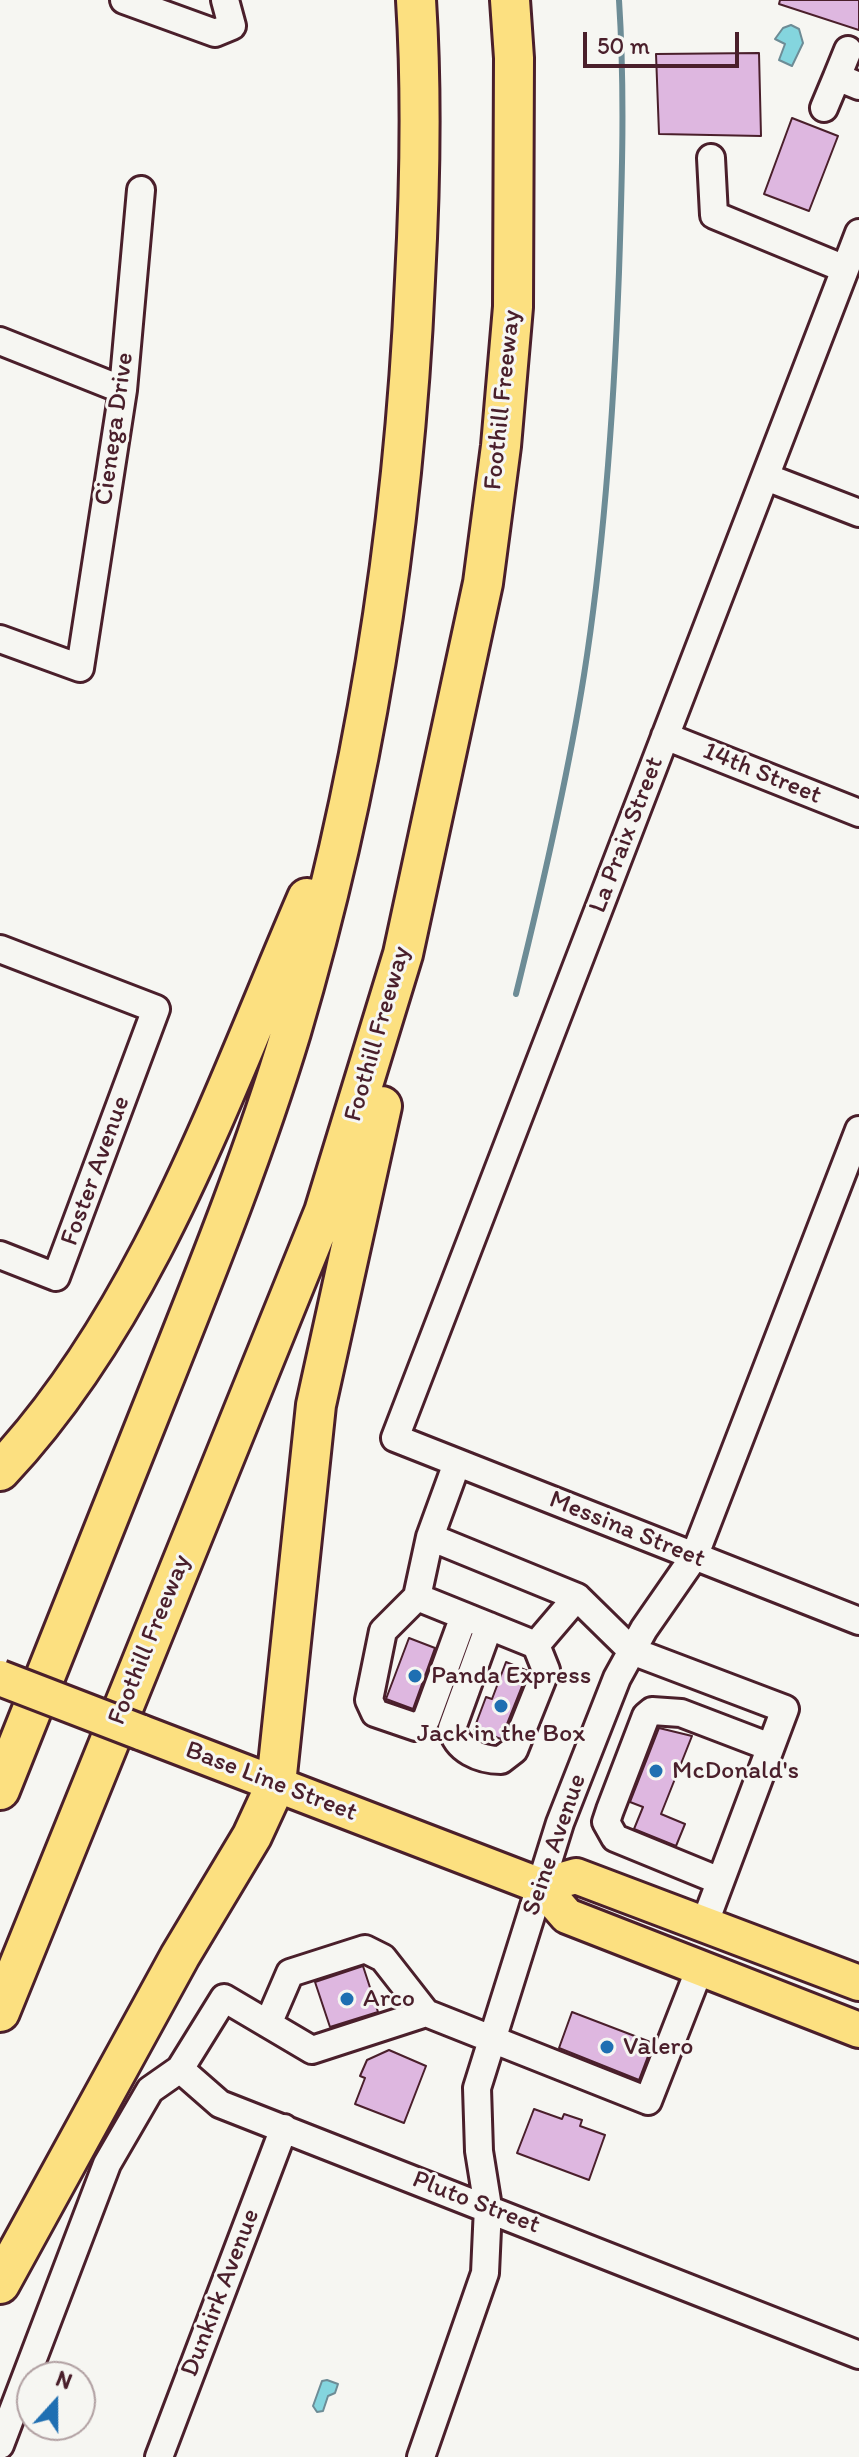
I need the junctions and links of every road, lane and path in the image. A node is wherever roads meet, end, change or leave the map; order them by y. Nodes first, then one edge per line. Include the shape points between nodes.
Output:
1 (225, 0) edge
2 (416, 0) edge
3 (512, 0) edge
4 (130, 1) edge
5 (848, 50) dead end
6 (848, 81) edge
7 (824, 108) dead end
8 (711, 158) dead end
9 (141, 190) dead end
10 (859, 233) edge
11 (845, 269) junction
12 (0, 341) edge
13 (123, 390) junction
14 (766, 477) junction
15 (859, 513) edge
16 (483, 583) junction
17 (0, 639) edge
18 (665, 736) junction
19 (348, 804) junction
20 (859, 813) edge
21 (0, 949) edge
22 (859, 1130) edge
23 (0, 1255) edge
24 (395, 1438) joint
25 (457, 1463) junction
26 (0, 1471) edge
27 (430, 1537) junction
28 (694, 1557) junction
29 (417, 1597) junction
30 (577, 1597) junction
31 (464, 1616) junction
32 (859, 1621) edge
33 (489, 1626) junction
34 (536, 1645) junction
35 (632, 1651) junction
36 (0, 1678) edge
37 (772, 1742) junction
38 (276, 1784) junction
39 (0, 1790) edge
40 (720, 1881) junction
41 (541, 1886) junction
42 (704, 1925) junction
43 (700, 1968) junction
44 (859, 1983) edge
45 (0, 2012) edge
46 (426, 2013) junction
47 (856, 2022) edge
48 (268, 2024) junction
49 (490, 2040) junction
50 (180, 2069) junction
51 (284, 2128) junction
52 (488, 2207) junction
53 (0, 2284) edge
54 (857, 2347) edge
55 (0, 2445) edge
56 (429, 2455) edge
57 (159, 2457) edge

1 - 4 street via 232,26 215,33
2 - 19 highway via 418,227 410,404 377,662
3 - 16 highway, Foothill Freeway via 513,307
5 - 6 street
6 - 7 street
8 - 11 street via 714,215
9 - 13 street, Cienega Drive
10 - 11 street, La Praix Street
11 - 14 street, La Praix Street
12 - 13 street
13 - 17 street, Cienega Drive via 80,668
14 - 15 street
14 - 18 street, La Praix Street
16 - 38 highway via 471,743 428,934 376,1127 316,1405
16 - 45 highway, Foothill Freeway via 403,954 324,1212
18 - 20 street, 14th Street
18 - 24 street, La Praix Street
19 - 26 highway via 185,1182 72,1383
19 - 39 highway via 297,1008 254,1140
21 - 23 street, Foster Avenue via 156,1009 56,1277
22 - 28 street, Seine Avenue
24 - 25 street, Messina Street
25 - 27 street
25 - 28 street, Messina Street
27 - 29 street
27 - 30 street
28 - 32 street, Messina Street
28 - 35 street, Seine Avenue
29 - 31 street
29 - 31 street via 383,1631 369,1700 375,1713 384,1717 416,1727 426,1720
30 - 34 street
30 - 35 street
31 - 33 street
33 - 34 street
33 - 34 street via 452,1728 454,1740 471,1752 501,1760 514,1750 546,1670
35 - 37 street via 785,1709
35 - 41 street, Seine Avenue via 566,1808
36 - 38 main road, Base Line Street, bridge
37 - 40 street
37 - 40 street via 695,1705 681,1713 661,1709 646,1716 606,1822 615,1838
38 - 41 main road, Base Line Street
38 - 53 highway via 252,1836 173,1968
40 - 42 street
41 - 42 main road via 576,1876
41 - 43 main road, Base Line Street via 567,1916
41 - 49 street, Seine Avenue
42 - 44 main road
43 - 47 main road, Base Line Street
43 - 49 street via 648,2101
46 - 48 street via 312,2050
46 - 48 street via 383,1958 365,1949 290,1973
46 - 49 street
48 - 50 street via 224,1998
49 - 52 street, Seine Avenue via 477,2101
50 - 51 street, Pluto Street via 220,2104
50 - 55 street via 150,2090 107,2164
51 - 52 street, Pluto Street
51 - 57 street, Dunkirk Avenue
52 - 54 street, Pluto Street
52 - 56 street, Seine Avenue via 485,2273

